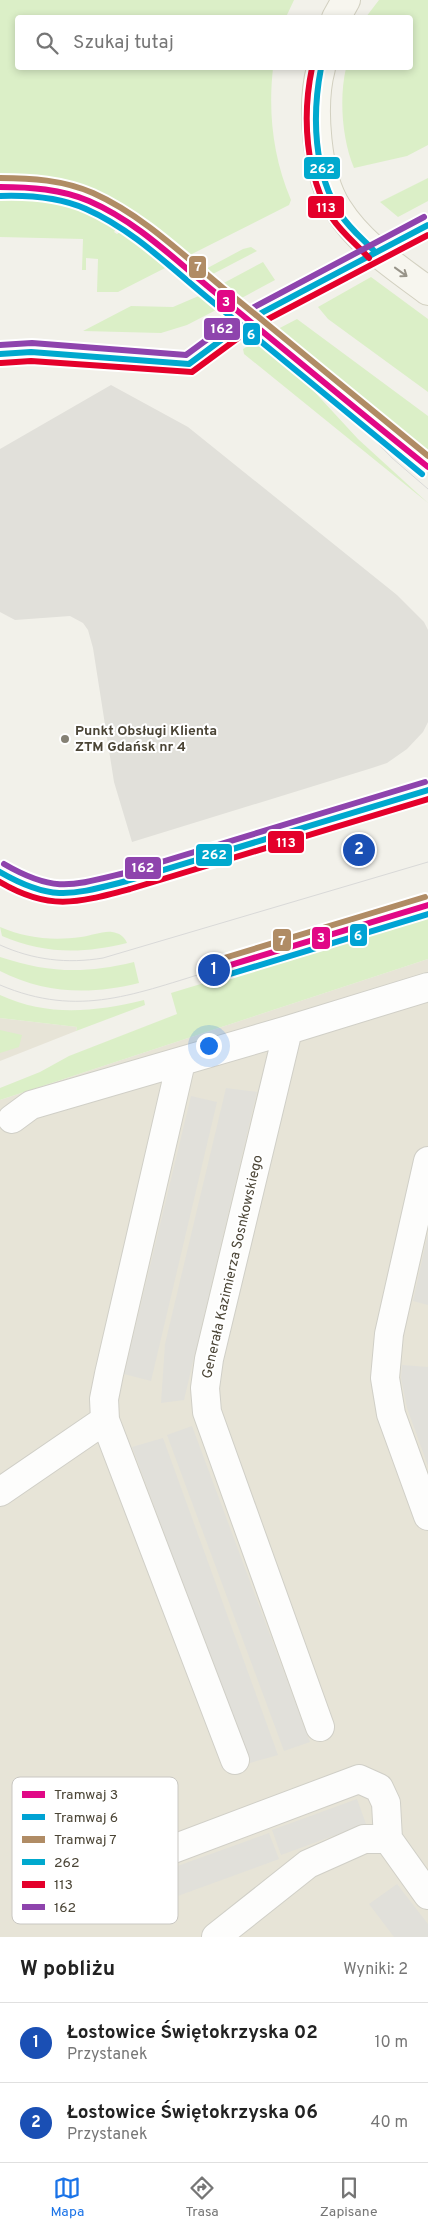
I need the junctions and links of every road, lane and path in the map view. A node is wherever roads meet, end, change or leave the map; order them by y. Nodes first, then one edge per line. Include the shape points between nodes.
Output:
1 (346, 0) edge
2 (338, 15) edge
3 (320, 70) edge
4 (428, 291) edge
5 (428, 987) edge
6 (288, 1030) junction
7 (181, 1062) junction
8 (12, 1120) dead end
9 (428, 1161) edge
10 (105, 1420) junction
11 (0, 1492) edge
12 (428, 1516) edge
13 (320, 1727) dead end
14 (235, 1760) dead end
15 (388, 1839) junction
16 (178, 1847) edge
17 (428, 1895) edge
18 (216, 1937) edge

1 - 2 main road
3 -> 4 main road via 317,82 316,130 323,172 337,209 375,252
5 - 6 street
6 - 7 street
6 - 13 street, Generała Kazimierza Sosnkowskiego via 209,1358 205,1388 210,1420
7 - 8 street via 31,1105
7 - 10 street via 109,1374 104,1399
9 - 12 street via 389,1334 385,1378 391,1414
10 - 11 street
10 - 14 street
15 - 16 street via 386,1803 379,1788 359,1779
15 - 17 street
15 - 18 street via 364,1839 308,1864

